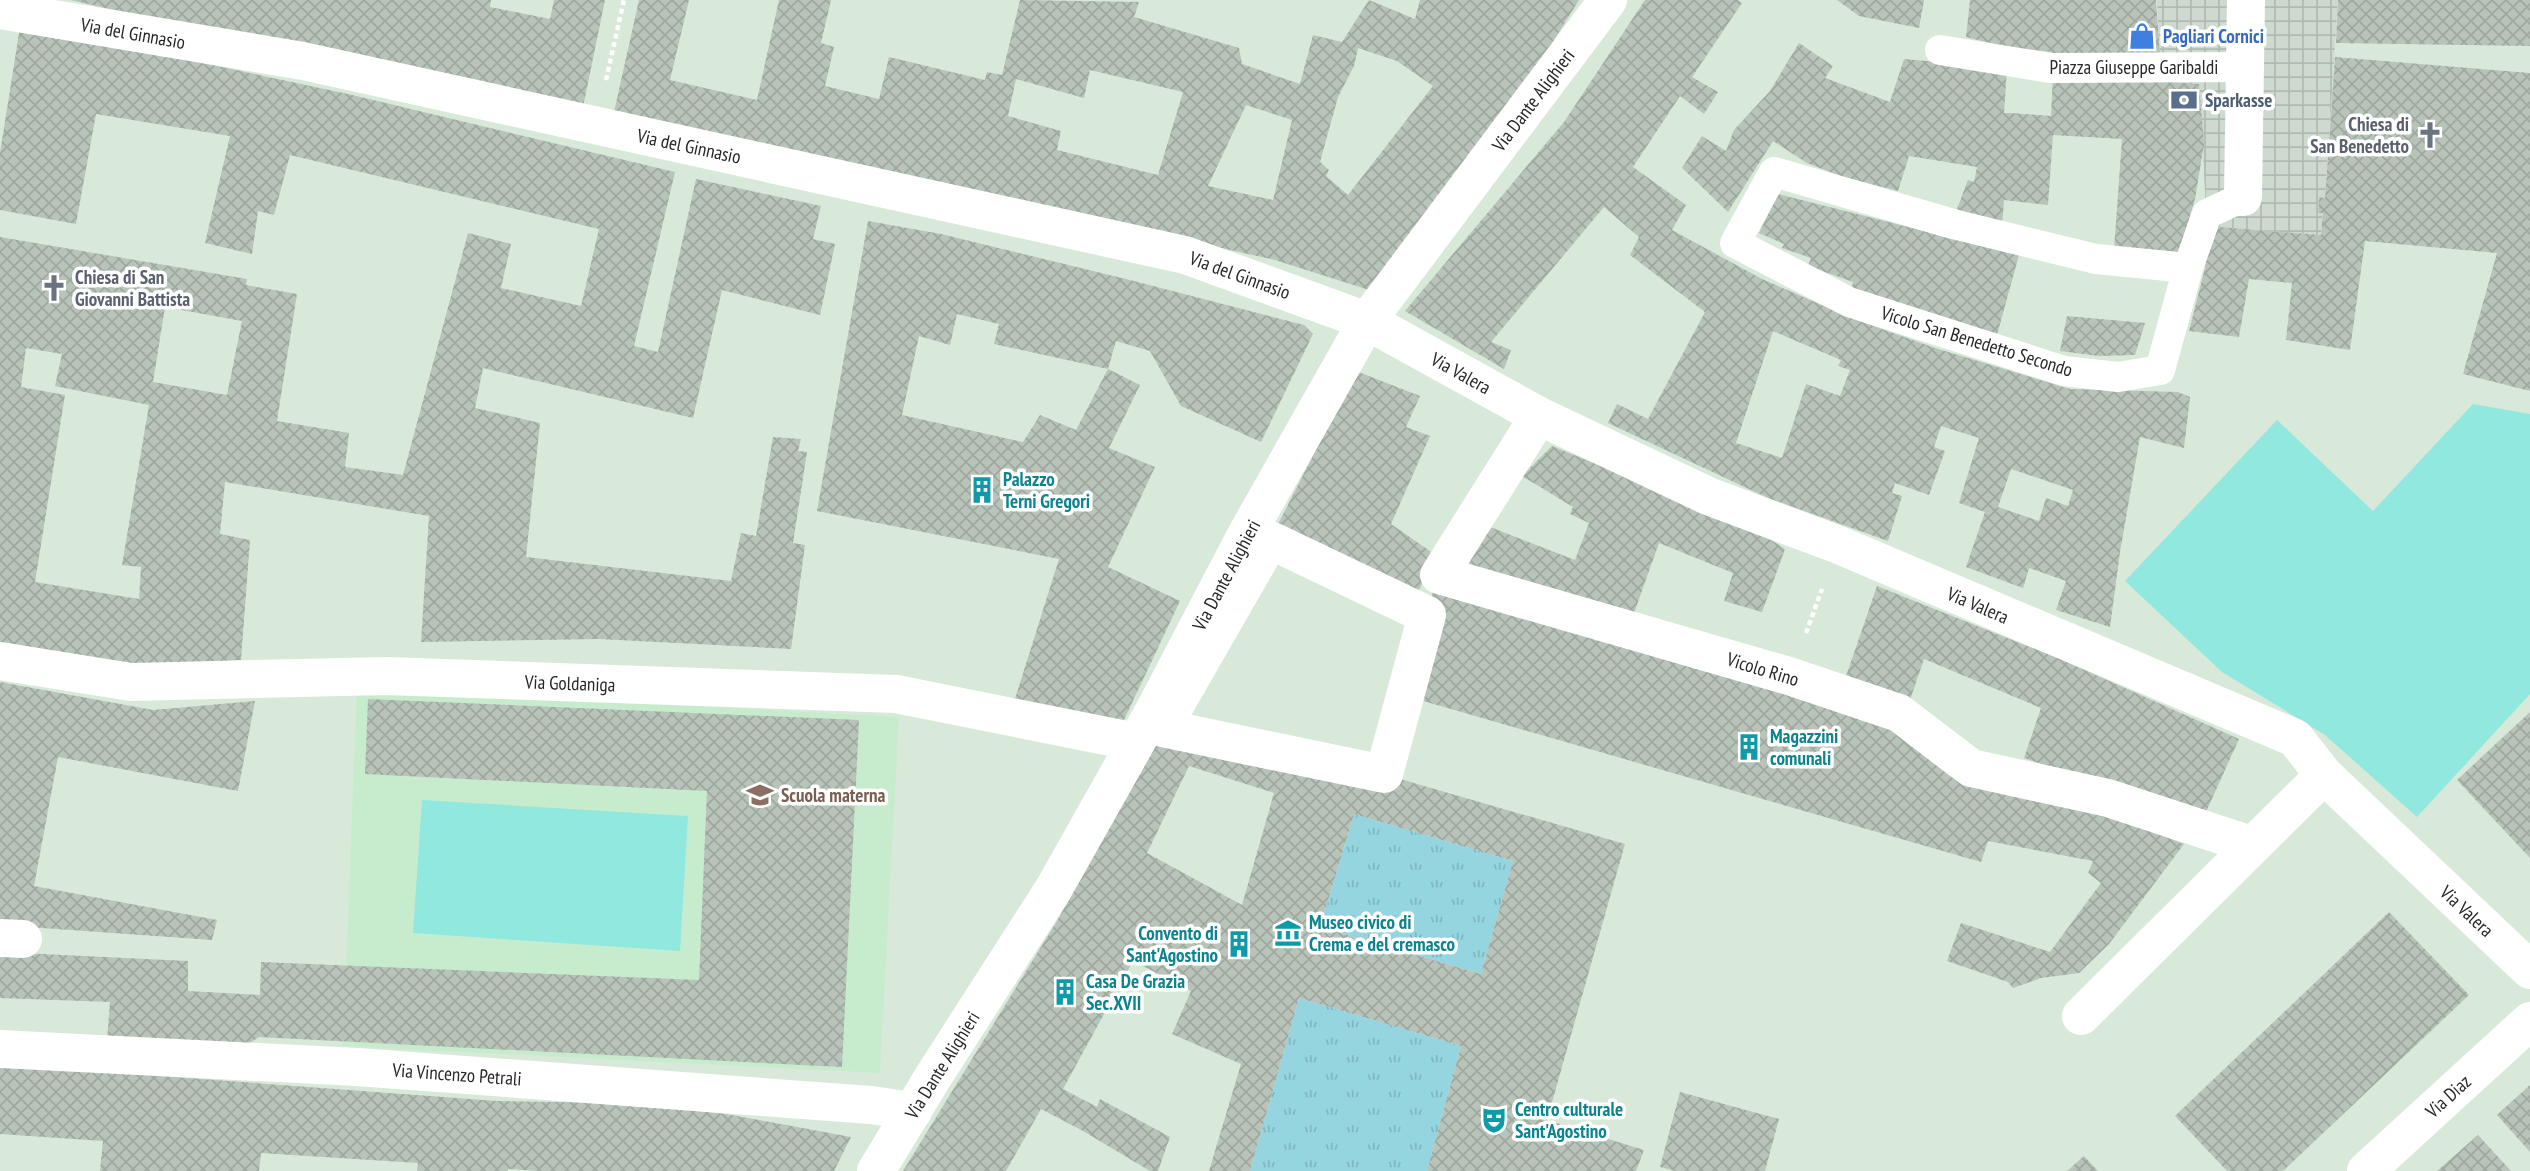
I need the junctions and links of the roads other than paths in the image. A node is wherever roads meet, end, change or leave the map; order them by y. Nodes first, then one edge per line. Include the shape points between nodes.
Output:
1 (1608, 0) edge
2 (2246, 0) edge
3 (0, 10) edge
4 (1940, 50) dead end
5 (2245, 67) junction
6 (2243, 197) joint
7 (2188, 268) junction
8 (1367, 321) junction
9 (1539, 416) junction
10 (0, 661) edge
11 (1149, 735) junction
12 (2324, 775) junction
13 (2251, 845) junction
14 (2530, 970) edge
15 (2081, 1016) dead end
16 (2530, 1021) edge
17 (0, 1049) edge
18 (913, 1111) junction
19 (876, 1171) edge
20 (2366, 1171) edge

1 - 8 street, Via Dante Alighieri
2 - 5 street, Piazza Giuseppe Garibaldi
3 - 8 street, Via del Ginnasio via 303,61 1185,255
4 - 5 lane, Piazza Giuseppe Garibaldi via 2050,68
5 - 6 street, Piazza Giuseppe Garibaldi
6 - 7 lane, Piazza Giuseppe Garibaldi via 2207,214
7 - 7 lane, Vicolo San Benedetto Secondo via 2160,370 2118,377 2064,371 1849,302 1735,243 1774,172 1952,224 2096,259
8 - 9 street, Via Valera
8 - 11 street, Via Dante Alighieri via 1245,537
9 - 12 street, Via Valera via 1709,496 1839,545 2295,738
9 - 13 street, Vicolo Rino via 1439,575 1899,713 1971,768 2108,798
10 - 11 street, Via Goldaniga via 131,682 387,677 896,694
11 - 11 street, Via Goldaniga via 1270,540 1427,615 1384,774
11 - 18 street, Via Dante Alighieri
12 - 13 street
12 - 14 street, Via Valera
13 - 15 street
16 - 20 street, Via Diaz
17 - 18 street, Via Vincenzo Petrali via 357,1067
18 - 19 street, Via Dante Alighieri

